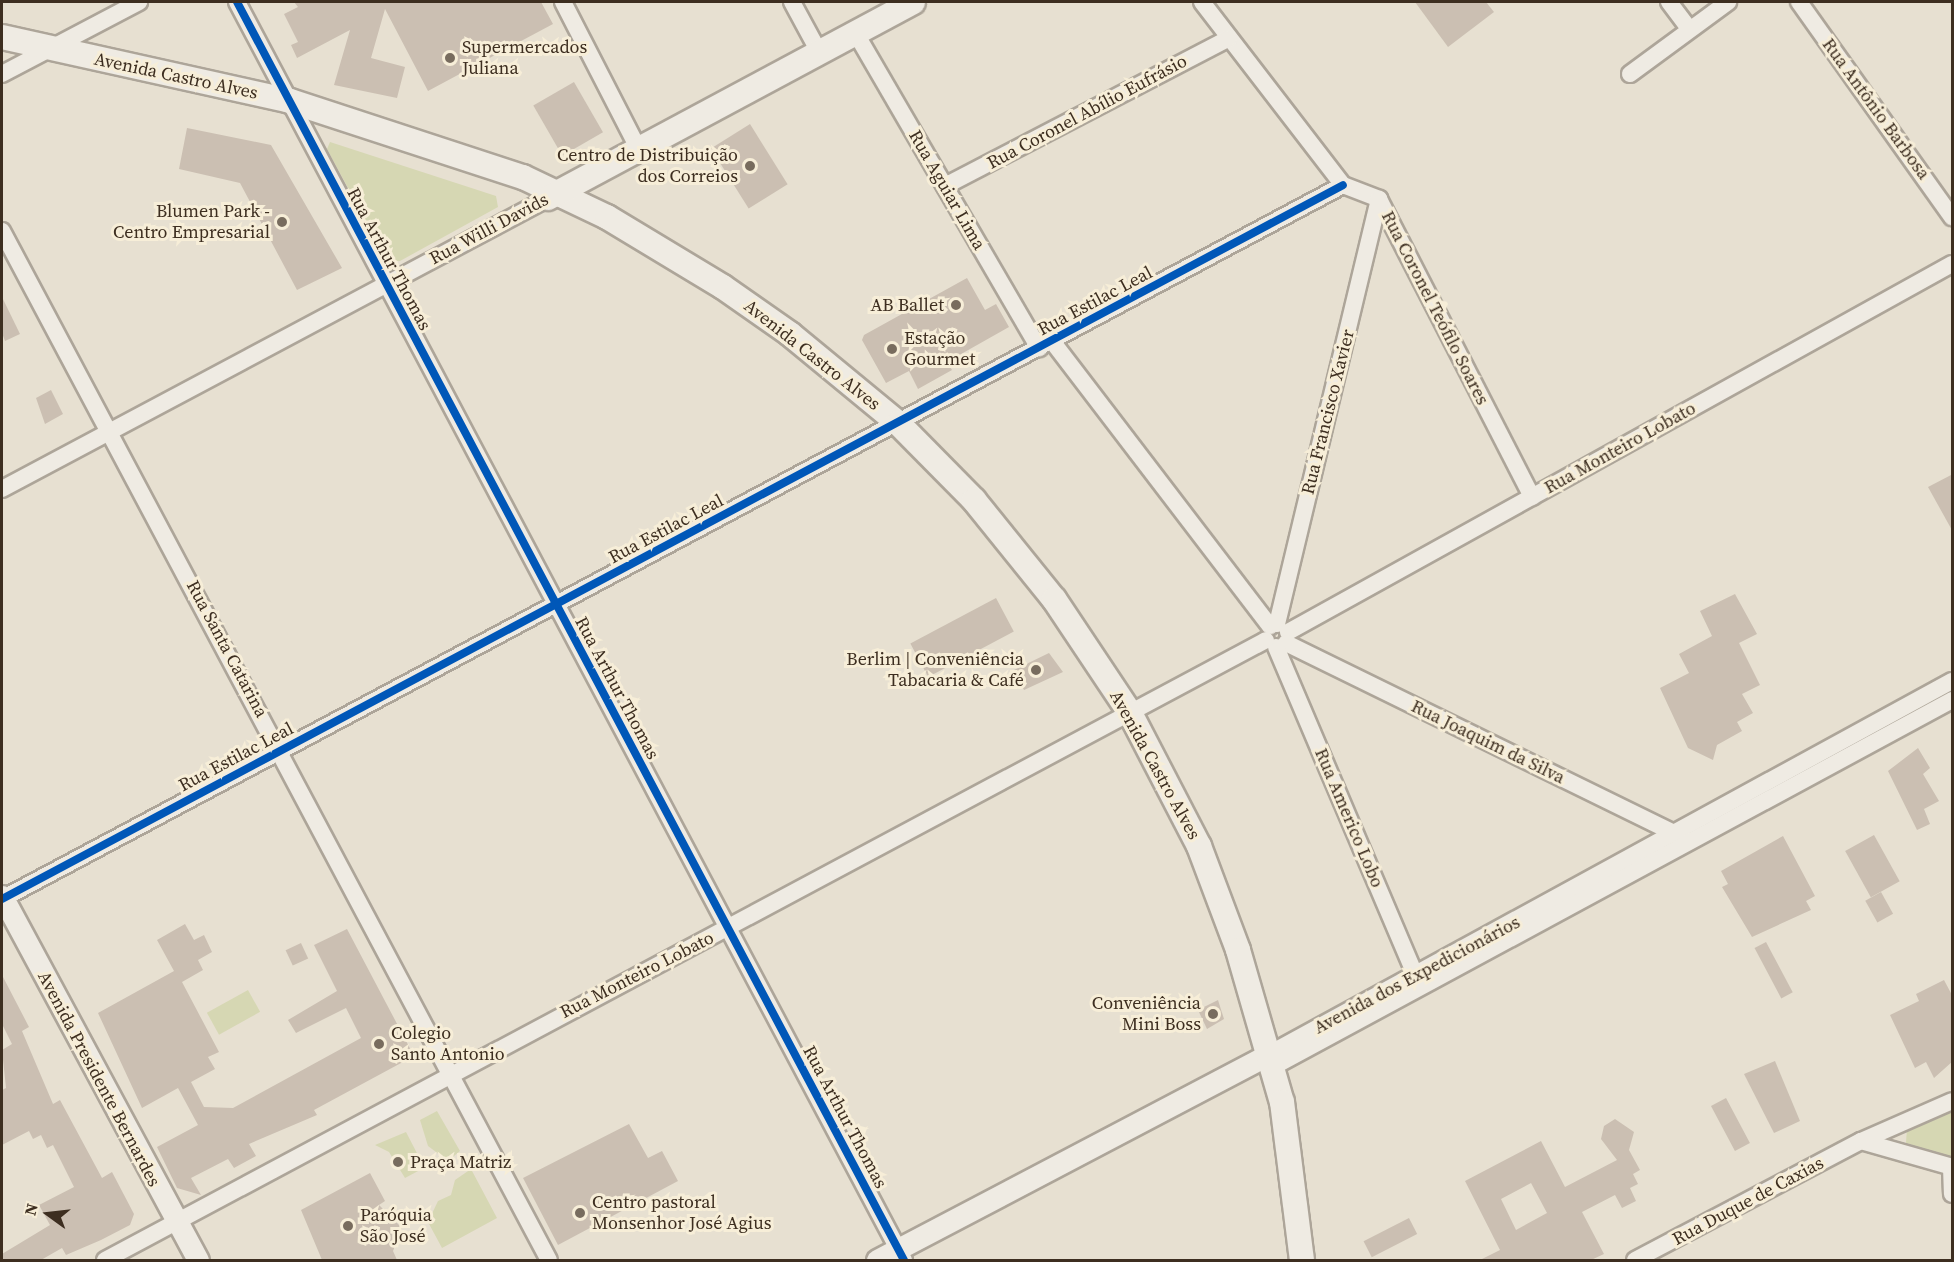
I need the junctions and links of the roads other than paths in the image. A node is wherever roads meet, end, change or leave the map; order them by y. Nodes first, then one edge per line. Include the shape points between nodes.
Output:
1 (139, 2) edge
2 (237, 2) edge
3 (562, 2) edge
4 (792, 2) edge
5 (913, 2) edge
6 (1202, 2) edge
7 (1669, 2) edge
8 (1728, 2) edge
9 (1799, 2) edge
10 (1689, 29) junction
11 (855, 32) junction
12 (2, 37) edge
13 (1229, 38) junction
14 (819, 52) junction
15 (2, 53) edge
16 (39, 53) junction
17 (2, 74) edge
18 (1629, 74) dead end
19 (295, 110) junction
20 (638, 148) junction
21 (1343, 184) junction
22 (945, 186) junction
23 (551, 197) junction
24 (1379, 199) junction
25 (1953, 217) edge
26 (2, 231) edge
27 (1953, 264) edge
28 (385, 284) junction
29 (1045, 345) junction
30 (891, 426) junction
31 (110, 431) junction
32 (2, 489) edge
33 (1532, 497) junction
34 (556, 605) junction
35 (1277, 635) junction
36 (1953, 681) edge
37 (1953, 700) edge
38 (1123, 717) junction
39 (282, 750) junction
40 (1823, 763) junction
41 (1676, 834) junction
42 (1691, 841) junction
43 (2, 898) edge
44 (2, 927) edge
45 (728, 928) junction
46 (1419, 983) junction
47 (67, 1034) junction
48 (1264, 1064) junction
49 (450, 1072) junction
50 (1953, 1101) edge
51 (1861, 1142) junction
52 (1952, 1167) edge
53 (1953, 1194) edge
54 (171, 1226) junction
55 (903, 1257) edge
56 (1296, 1259) edge
57 (105, 1260) edge
58 (181, 1260) edge
59 (198, 1260) edge
60 (549, 1260) edge
61 (877, 1260) edge
62 (1635, 1260) edge

1 - 16 street
2 - 19 street, Rua Arthur Thomas
3 - 20 street
4 - 14 street
5 - 11 main road, Rua Willi Davids
6 - 13 street, Rua Coronel Teófilo Soares
7 - 10 street
8 - 10 street
9 - 25 street, Rua Antônio Barbosa
10 - 18 street
11 - 14 main road, Rua Willi Davids
11 - 22 street, Rua Aguiar Lima
12 - 16 main road, Avenida Castro Alves
13 - 21 street, Rua Coronel Teófilo Soares
13 - 22 street, Rua Coronel Abílio Eufrásio
14 - 20 main road, Rua Willi Davids
15 - 16 main road, Avenida Castro Alves
16 - 17 street
16 - 19 main road, Avenida Castro Alves
19 - 23 main road, Avenida Castro Alves via 419,148
19 - 28 street, Rua Arthur Thomas
20 - 23 main road, Rua Willi Davids
21 - 24 street, Rua Coronel Teófilo Soares
21 - 29 street, Rua Estilac Leal
22 - 29 street, Rua Aguiar Lima
23 - 28 street, Rua Willi Davids
23 - 30 main road, Avenida Castro Alves via 787,339
24 - 33 street, Rua Coronel Teófilo Soares
24 - 35 street, Rua Francisco Xavier
26 - 31 street, Rua Santa Catarina
27 - 33 street, Rua Monteiro Lobato
28 - 31 street, Rua Willi Davids
28 - 34 street, Rua Arthur Thomas
29 - 30 street, Rua Estilac Leal
29 - 35 street, Rua Aguiar Lima
30 - 34 street, Rua Estilac Leal
30 - 38 main road, Avenida Castro Alves via 1048,603
31 - 32 street, Rua Willi Davids
31 - 39 street, Rua Santa Catarina
33 - 35 street, Rua Monteiro Lobato
34 - 39 street, Rua Estilac Leal
34 - 45 street, Rua Arthur Thomas
35 - 38 street, Rua Monteiro Lobato
35 - 41 street, Rua Joaquim da Silva
35 - 46 street, Rua Americo Lobo
36 - 40 street, Avenida dos Expedicionários
37 - 40 street, Avenida dos Expedicionários
38 - 45 street, Rua Monteiro Lobato
38 - 48 main road, Avenida Castro Alves via 1192,850
39 - 43 street, Rua Estilac Leal
39 - 49 street, Rua Santa Catarina
40 - 41 street, Avenida dos Expedicionários
40 - 42 street, Avenida dos Expedicionários
41 - 42 street, Rua Joaquim da Silva
41 - 46 street, Avenida dos Expedicionários
42 - 46 street, Avenida dos Expedicionários
43 - 47 street, Avenida Presidente Bernardes
44 - 47 street, Avenida Presidente Bernardes
45 - 49 street, Rua Monteiro Lobato
45 - 55 street, Rua Arthur Thomas
46 - 48 street, Avenida dos Expedicionários
47 - 54 street, Avenida Presidente Bernardes
48 - 55 street, Avenida dos Expedicionários
48 - 56 main road, Avenida Castro Alves
49 - 54 street, Rua Monteiro Lobato
49 - 60 street, Rua Santa Catarina
50 - 51 street, Rua Duque de Caxias
51 - 52 street
51 - 62 street, Rua Duque de Caxias
52 - 53 street
54 - 57 street, Rua Monteiro Lobato
54 - 58 street
54 - 59 street, Avenida Presidente Bernardes
55 - 61 street, Avenida dos Expedicionários

